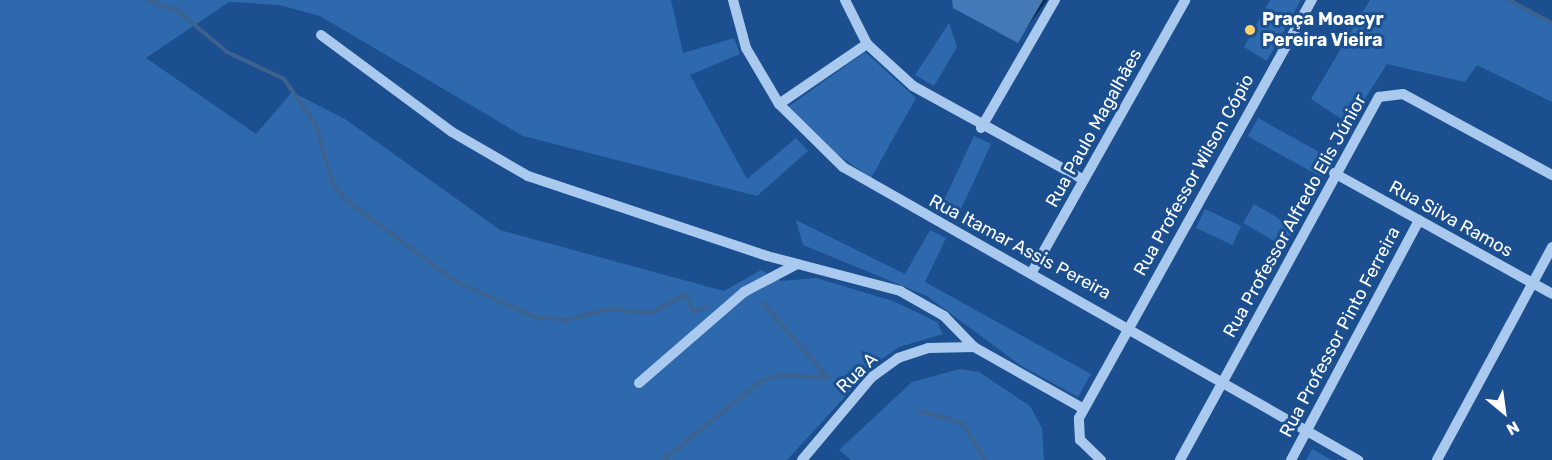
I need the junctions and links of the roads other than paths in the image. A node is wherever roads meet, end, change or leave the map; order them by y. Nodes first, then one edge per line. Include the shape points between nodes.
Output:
1 (733, 0) edge
2 (845, 0) edge
3 (1055, 0) edge
4 (1185, 0) edge
5 (1311, 0) edge
6 (321, 36) dead end
7 (867, 44) junction
8 (779, 104) junction
9 (981, 128) junction
10 (1334, 173) junction
11 (1552, 176) edge
12 (1084, 180) junction
13 (1419, 220) junction
14 (1552, 247) edge
15 (797, 264) junction
16 (1032, 272) junction
17 (1533, 283) junction
18 (1552, 294) edge
19 (1128, 325) junction
20 (974, 347) junction
21 (1221, 381) junction
22 (639, 382) dead end
23 (1084, 409) junction
24 (1307, 431) junction
25 (802, 460) edge
26 (1101, 460) edge
27 (1180, 460) edge
28 (1291, 460) edge
29 (1358, 460) edge
30 (1437, 460) edge

1 - 8 street, Rua Itamar Assis Pereira via 747,48
2 - 7 street
3 - 9 street
4 - 12 street, Rua Paulo Magalhães
5 - 19 street, Rua Professor Wilson Cópio
6 - 15 street via 452,132 528,176 601,204
7 - 8 street
7 - 9 street via 913,86
8 - 16 street, Rua Itamar Assis Pereira via 843,167
9 - 12 street
10 - 11 street, Rua Professor Alfredo Elis Júnior via 1379,97 1395,92
10 - 13 street, Rua Silva Ramos
10 - 21 street, Rua Professor Alfredo Elis Júnior
12 - 16 street, Rua Paulo Magalhães
13 - 17 street, Rua Silva Ramos
13 - 24 street, Rua Professor Pinto Ferreira
14 - 17 street
15 - 20 street via 914,297 944,315
15 - 22 street via 744,292
16 - 19 street, Rua Itamar Assis Pereira
17 - 18 street, Rua Silva Ramos
17 - 30 street
19 - 21 street, Rua Itamar Assis Pereira
19 - 23 street, Rua Professor Wilson Cópio
20 - 23 street
20 - 25 street, Rua A via 928,348 885,366
21 - 24 street, Rua Itamar Assis Pereira
21 - 27 street, Rua Professor Alfredo Elis Júnior
23 - 26 street, Rua Professor Wilson Cópio via 1078,432
24 - 28 street, Rua Professor Pinto Ferreira
24 - 29 street, Rua Itamar Assis Pereira

